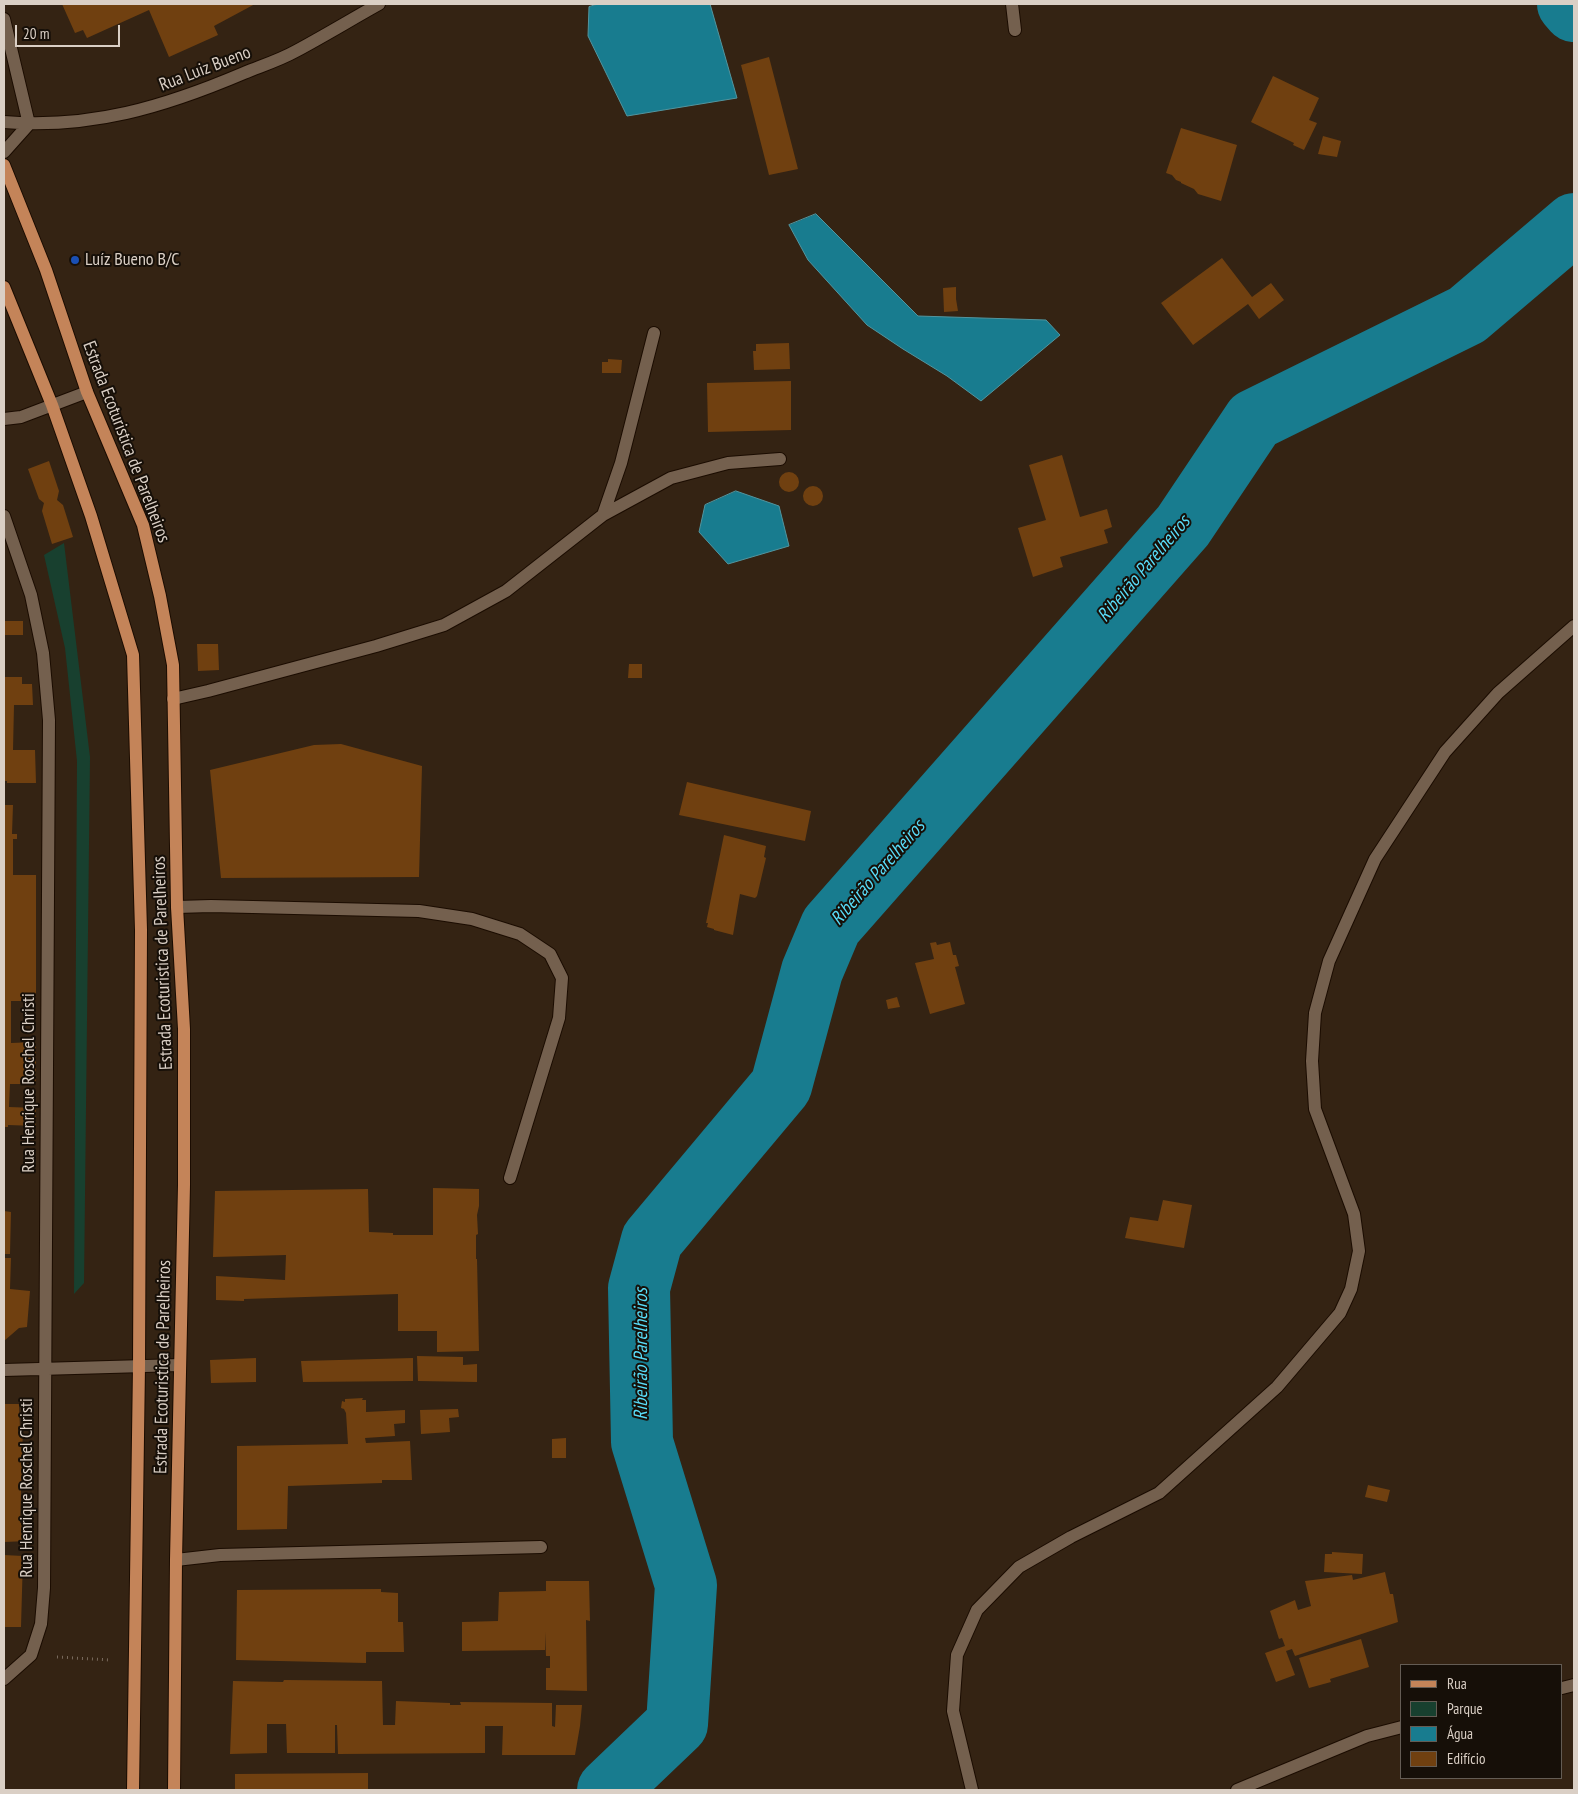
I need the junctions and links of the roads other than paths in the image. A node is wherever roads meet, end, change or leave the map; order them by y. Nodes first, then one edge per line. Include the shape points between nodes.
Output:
1 (379, 4) edge
2 (1012, 4) edge
3 (4, 18) edge
4 (1015, 30) dead end
5 (4, 122) edge
6 (29, 124) junction
7 (4, 152) edge
8 (4, 165) edge
9 (4, 287) edge
10 (654, 333) dead end
11 (88, 392) junction
12 (52, 405) junction
13 (4, 418) edge
14 (780, 459) dead end
15 (603, 515) junction
16 (4, 516) edge
17 (1574, 626) edge
18 (173, 699) junction
19 (177, 907) junction
20 (510, 1178) dead end
21 (180, 1365) junction
22 (139, 1366) junction
23 (4, 1370) edge
24 (45, 1370) junction
25 (541, 1547) dead end
26 (176, 1560) junction
27 (4, 1679) edge
28 (1400, 1728) edge
29 (133, 1790) edge
30 (174, 1790) edge
31 (972, 1790) edge
32 (1237, 1790) edge

1 - 6 street, Rua Luiz Bueno via 295,52 170,102 125,114
2 - 4 street
3 - 6 street
5 - 6 street, Rua Luiz Bueno
6 - 7 street
8 - 11 main road, Estrada Ecoturistica de Parelheiros via 46,270
9 - 12 main road, Estrada Ecoturistica de Parelheiros
10 - 15 street via 621,463
11 - 12 street
11 - 18 main road, Estrada Ecoturistica de Parelheiros via 143,524 173,664
12 - 13 street via 21,417
12 - 22 main road, Estrada Ecoturistica de Parelheiros via 133,655 141,930
14 - 15 street via 728,463 670,478
15 - 18 street via 506,591 444,625 340,656
16 - 24 street, Rua Henrique Roschel Christi via 33,604 43,653 49,720
17 - 31 street via 1498,693 1445,752 1374,860 1329,961 1315,1013 1312,1061 1315,1109 1354,1214 1359,1251 1351,1289 1340,1313 1277,1387 1160,1493 1019,1567 977,1610 958,1655 953,1710
18 - 19 main road, Estrada Ecoturistica de Parelheiros
19 - 20 street via 419,911 472,919 520,934 550,954 562,978 559,1018
19 - 21 main road, Estrada Ecoturistica de Parelheiros via 184,1029
21 - 22 street
21 - 26 main road, Estrada Ecoturistica de Parelheiros
22 - 24 street
22 - 29 main road, Estrada Ecoturistica de Parelheiros
23 - 24 street
24 - 27 street, Rua Henrique Roschel Christi via 44,1588 40,1624 31,1655
25 - 26 street via 220,1555
26 - 30 main road, Estrada Ecoturistica de Parelheiros
28 - 32 street via 1366,1736

